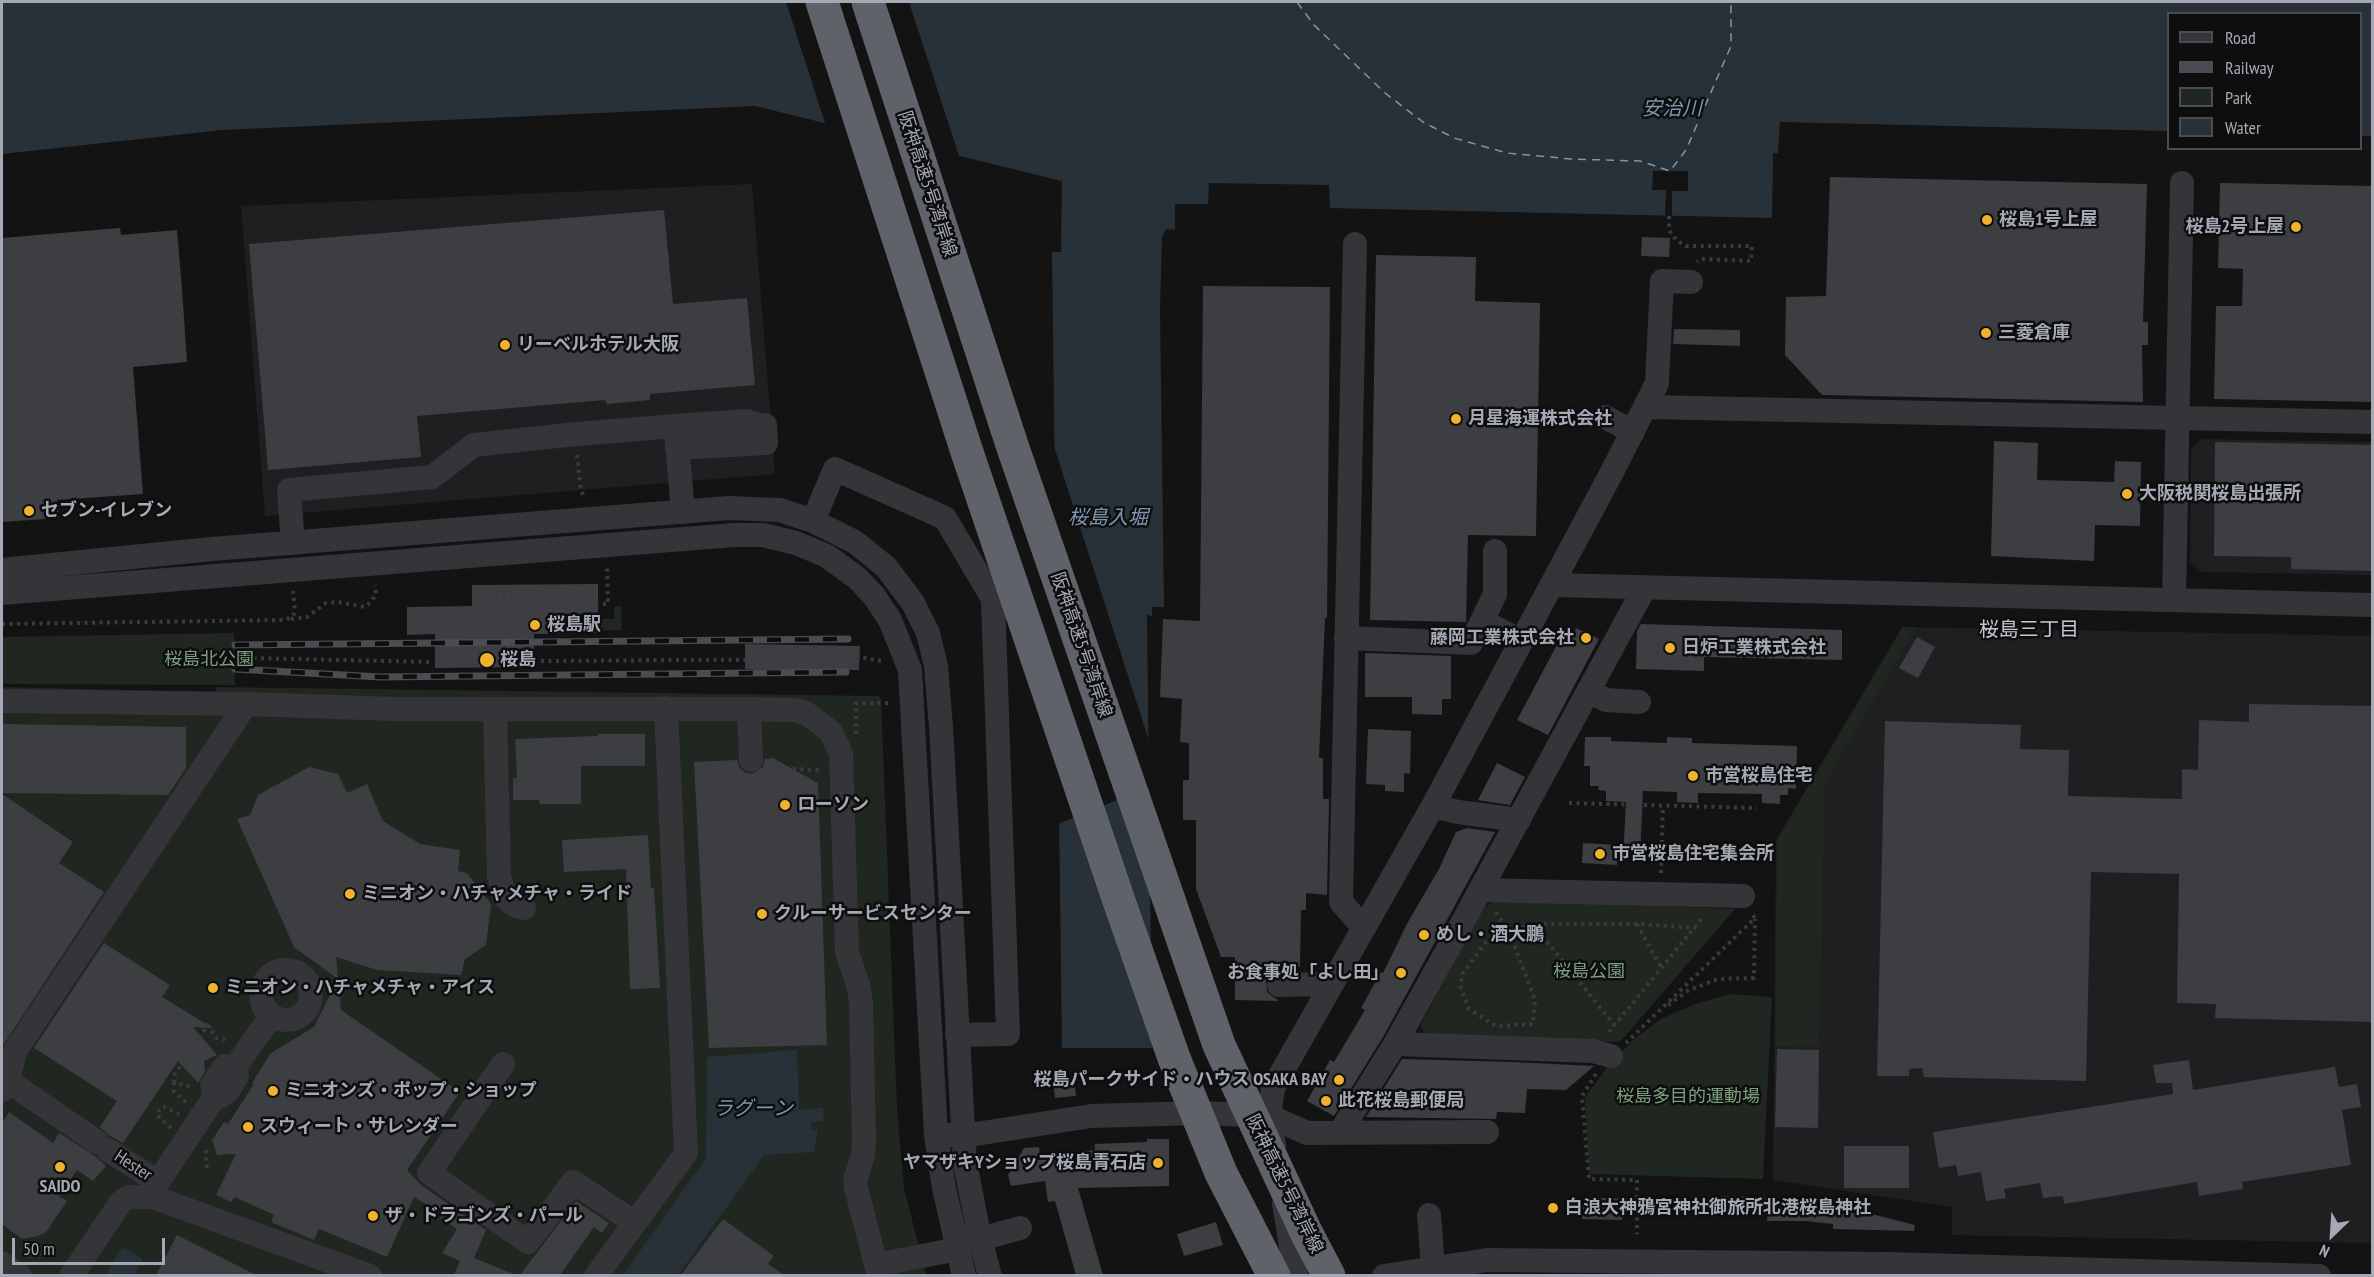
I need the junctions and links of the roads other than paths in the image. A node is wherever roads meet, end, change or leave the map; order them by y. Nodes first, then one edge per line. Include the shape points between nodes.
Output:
1 (822, 2) edge
2 (868, 2) edge
3 (2182, 183) dead end
4 (1355, 244) dead end
5 (1692, 282) dead end
6 (1646, 407) junction
7 (1605, 417) dead end
8 (2178, 417) junction
9 (2373, 422) edge
10 (1633, 432) junction
11 (683, 512) junction
12 (813, 520) junction
13 (293, 543) junction
14 (1496, 551) dead end
15 (2, 570) edge
16 (1552, 585) junction
17 (1645, 587) junction
18 (2, 593) edge
19 (2174, 600) junction
20 (2373, 604) edge
21 (1482, 621) junction
22 (1346, 638) junction
23 (1521, 641) junction
24 (1588, 691) junction
25 (2, 701) edge
26 (1639, 702) dead end
27 (246, 704) junction
28 (666, 708) junction
29 (495, 709) junction
30 (750, 709) junction
31 (751, 759) dead end
32 (1433, 806) junction
33 (1519, 820) junction
34 (1481, 890) junction
35 (1743, 896) road end
36 (524, 908) dead end
37 (1364, 928) junction
38 (1332, 984) junction
39 (1279, 985) dead end
40 (271, 1016) dead end
41 (957, 1035) junction
42 (1395, 1044) junction
43 (1602, 1054) road end
44 (503, 1064) dead end
45 (5, 1085) edge
46 (1200, 1113) junction
47 (1269, 1116) junction
48 (1341, 1131) junction
49 (1487, 1132) dead end
50 (936, 1135) junction
51 (963, 1136) junction
52 (1203, 1140) dead end
53 (155, 1190) junction
54 (1429, 1215) dead end
55 (634, 1223) junction
56 (1020, 1228) dead end
57 (980, 1239) junction
58 (958, 1249) junction
59 (2, 1263) edge
60 (1433, 1267) junction
61 (877, 1270) edge
62 (599, 1271) edge
63 (20, 1275) edge
64 (71, 1275) edge
65 (370, 1275) edge
66 (964, 1275) edge
67 (990, 1275) edge
68 (1274, 1275) edge
69 (1296, 1275) edge
70 (1329, 1275) edge
71 (1384, 1275) edge
72 (2319, 1275) edge

1 - 68 highway, bridge via 967,452 1170,1047 1221,1173
2 - 70 highway, 阪神高速5号湾岸線, bridge via 1012,445 1219,1045
3 - 8 street
4 - 22 street
5 - 6 street via 1662,281 1657,383
6 - 8 street
6 - 10 street
7 - 10 street
8 - 9 street
8 - 19 street
10 - 16 street
11 - 12 street via 729,508 780,510
11 - 13 street
11 - 13 street via 676,437 474,445 432,477 289,490
12 - 41 street via 855,542 886,567 913,603 928,633 936,666 941,727
12 - 41 street via 835,469 945,518 993,599 1008,1034
13 - 15 street
14 - 21 street via 1496,594
16 - 17 street
16 - 23 street
17 - 19 street
17 - 24 street
18 - 50 street via 734,535 774,538 827,556 874,596 890,620 910,670
19 - 20 street
21 - 22 street via 1471,643
21 - 23 street
22 - 37 street via 1341,902
23 - 32 street
24 - 26 street via 1606,700
24 - 33 street
25 - 27 street
27 - 29 street
27 - 45 street via 15,1051
28 - 29 street
28 - 30 street
28 - 55 street via 686,1153
29 - 36 street via 499,876 505,897
30 - 31 street
30 - 61 street via 806,713 830,730 841,753 847,952 861,1004 864,1141 855,1180
32 - 33 street
32 - 37 street
33 - 34 street
34 - 35 street
34 - 42 street
37 - 38 street
38 - 39 street
38 - 47 street via 1273,1088
40 - 53 street via 236,1066 237,1076 228,1090 214,1096
41 - 51 street
42 - 43 street
42 - 48 street
44 - 55 street via 429,1173 528,1242 573,1182
45 - 53 street, Hester via 99,1144
46 - 47 street
46 - 51 street via 1091,1116
46 - 52 street
47 - 48 street via 1307,1133
47 - 69 street
48 - 49 street
50 - 51 street
50 - 58 street
51 - 57 street
53 - 64 street via 121,1202
53 - 65 street
54 - 60 street
55 - 62 street
56 - 57 street
57 - 67 street
58 - 61 street
58 - 66 street
59 - 63 street
60 - 71 street
60 - 72 street via 1487,1260 1888,1264

